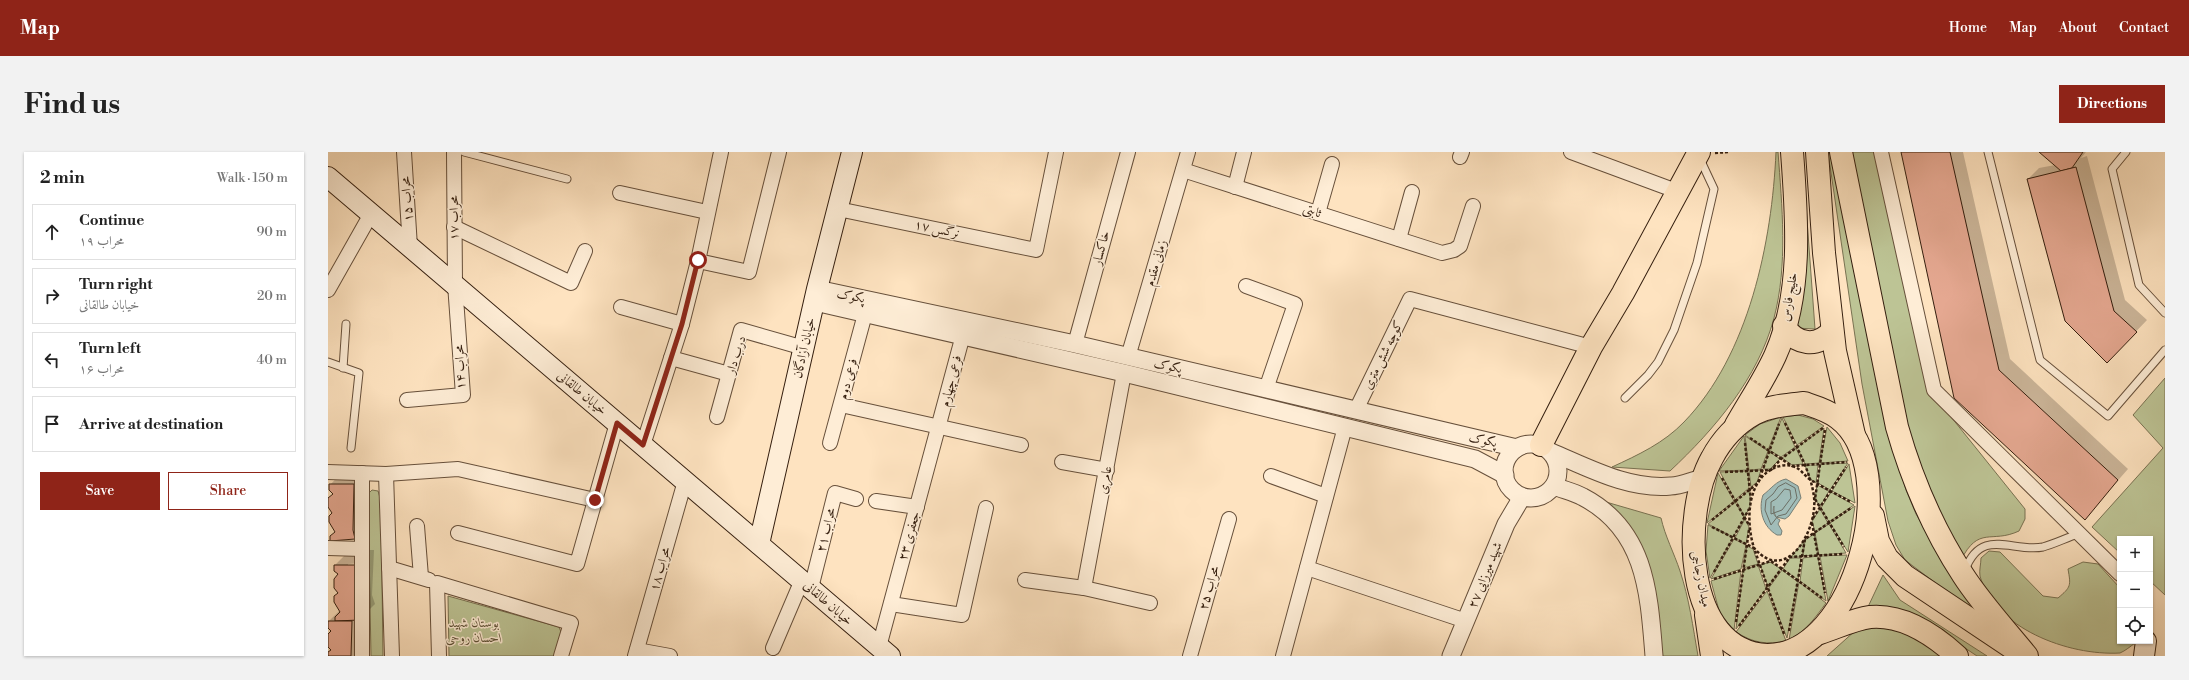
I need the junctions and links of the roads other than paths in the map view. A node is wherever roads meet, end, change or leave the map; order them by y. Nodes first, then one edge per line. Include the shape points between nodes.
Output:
1 (404, 152) edge
2 (454, 152) edge
3 (464, 152) edge
4 (721, 152) edge
5 (779, 152) edge
6 (852, 152) edge
7 (1056, 152) edge
8 (1128, 152) edge
9 (1188, 152) edge
10 (1244, 152) edge
11 (1571, 152) edge
12 (1792, 152) edge
13 (1817, 152) edge
14 (1841, 152) edge
15 (1881, 152) edge
16 (1988, 152) edge
17 (2126, 152) edge
18 (1699, 153) edge
19 (1332, 164) dead end
20 (1183, 170) junction
21 (328, 177) edge
22 (567, 179) dead end
23 (1235, 187) junction
24 (620, 192) dead end
25 (1412, 192) dead end
26 (1679, 192) junction
27 (1473, 206) dead end
28 (838, 209) junction
29 (708, 212) junction
30 (1318, 213) junction
31 (371, 214) junction
32 (454, 227) junction
33 (1398, 239) junction
34 (410, 247) junction
35 (586, 251) dead end
36 (698, 260) junction
37 (454, 284) junction
38 (1246, 286) dead end
39 (328, 290) edge
40 (816, 295) junction
41 (621, 307) dead end
42 (2165, 313) edge
43 (865, 314) junction
44 (346, 324) dead end
45 (682, 324) junction
46 (1784, 326) junction
47 (1832, 331) junction
48 (963, 336) junction
49 (1075, 344) junction
50 (1591, 347) junction
51 (804, 348) junction
52 (2165, 350) edge
53 (670, 358) junction
54 (328, 362) edge
55 (1126, 365) junction
56 (343, 368) junction
57 (1180, 369) junction
58 (729, 374) junction
59 (1177, 386) junction
60 (1266, 389) junction
61 (1625, 398) dead end
62 (406, 400) dead end
63 (841, 405) junction
64 (1356, 410) junction
65 (717, 416) dead end
66 (617, 423) junction
67 (940, 426) junction
68 (1345, 427) junction
69 (1741, 435) junction
70 (1854, 436) junction
71 (830, 443) dead end
72 (643, 445) junction
73 (1021, 445) dead end
74 (351, 448) dead end
75 (1517, 448) junction
76 (1546, 449) junction
77 (1062, 462) dead end
78 (1107, 470) junction
79 (328, 472) edge
80 (362, 473) junction
81 (386, 474) junction
82 (1505, 475) junction
83 (1270, 476) dead end
84 (1703, 478) junction
85 (685, 481) junction
86 (1554, 486) junction
87 (1326, 496) junction
88 (1522, 497) junction
89 (856, 499) dead end
90 (1869, 499) junction
91 (595, 500) junction
92 (876, 501) dead end
93 (918, 507) junction
94 (986, 508) dead end
95 (1228, 520) dead end
96 (417, 526) dead end
97 (458, 533) dead end
98 (2078, 534) junction
99 (759, 544) junction
100 (328, 548) edge
101 (362, 549) junction
102 (389, 568) junction
103 (1307, 568) junction
104 (2118, 572) edge
105 (1963, 575) junction
106 (421, 577) junction
107 (1025, 580) dead end
108 (437, 583) junction
109 (807, 584) junction
110 (1084, 588) junction
111 (1150, 603) dead end
112 (891, 604) junction
113 (1704, 606) junction
114 (1466, 621) junction
115 (1812, 643) edge
116 (2146, 644) edge
117 (773, 648) dead end
118 (884, 651) edge
119 (636, 653) edge
120 (362, 656) edge
121 (392, 656) edge
122 (440, 656) edge
123 (561, 656) edge
124 (670, 656) edge
125 (1190, 656) edge
126 (1283, 656) edge
127 (1451, 656) edge
128 (1654, 656) edge
129 (1712, 656) edge
130 (1957, 656) edge
131 (2026, 656) edge
132 (2144, 656) edge

1 - 34 street, محراب ۱۵
2 - 32 street, محراب ۱۷
3 - 22 lane
4 - 29 street
5 - 36 street via 749,272
6 - 28 main road, خیابان آزادگان
7 - 28 street, نرگس ۱۷ via 1036,250
8 - 49 street, خاکسار
9 - 20 street, زمانی مقدم
10 - 23 street
11 - 26 street
12 - 46 highway, خلیج فارس via 1796,258 1789,311
13 - 47 highway
14 - 105 highway via 1897,427 1909,470 1933,522
15 - 98 street via 1934,390
16 - 52 lane via 2040,360 2108,416
17 - 42 lane via 2112,169 2139,285
18 - 26 highway
18 - 61 lane via 1714,189 1697,263 1674,330 1658,362 1648,376
19 - 30 street
20 - 23 street, ثابتی
20 - 55 street, زمانی مقدم
21 - 31 main road, خیابان طالقانی
23 - 30 street, ثابتی
24 - 29 street
25 - 33 street
26 - 50 highway
27 - 33 street, ثابتی via 1460,246 1454,250 1442,252
28 - 40 main road, خیابان آزادگان
29 - 36 street
30 - 33 street, ثابتی
31 - 34 main road, خیابان طالقانی
31 - 39 street
32 - 35 street via 572,283
32 - 37 street, محراب ۱۷
34 - 37 main road, خیابان طالقانی
36 - 45 street
37 - 62 street, محراب ۱۴ via 463,395
37 - 66 main road, خیابان طالقانی
38 - 60 street via 1295,304
40 - 43 street, پکوک
40 - 49 street, پکوک
40 - 51 main road, خیابان آزادگان
41 - 45 street
43 - 48 street, پکوک
43 - 63 street, فرعی دوم
44 - 56 lane
45 - 53 street
46 - 47 highway via 1793,337 1807,343 1821,340
46 - 69 highway, خلیج فارس via 1775,355
47 - 70 highway
48 - 55 street, پکوک
48 - 67 street, فرعی چهارم
49 - 55 street, پکوک
50 - 64 street, کوچه شش متری via 1410,299
50 - 76 highway
51 - 58 street, درب دار via 741,330
51 - 99 main road, خیابان آزادگان
53 - 58 street
53 - 72 street
54 - 56 lane
55 - 57 street, پکوک
55 - 59 street, پکوک
55 - 78 street, عامری
56 - 74 lane via 359,373
57 - 59 street
57 - 60 street, پکوک
58 - 65 street, درب دار
59 - 68 street, پکوک
60 - 64 street, پکوک
63 - 67 street
63 - 71 street, فرعی دوم
64 - 75 street, پکوک
66 - 72 main road, خیابان طالقانی
66 - 91 street
67 - 73 street
67 - 93 street, جعفری ۲۳
68 - 82 street, پکوک via 1475,459
68 - 87 street
69 - 70 highway, میدان زجاجی via 1754,414 1774,407 1804,403 1822,408 1839,418
69 - 84 highway, میدان زجاجی via 1722,441
70 - 90 highway, میدان زجاجی via 1862,457
72 - 85 main road, خیابان طالقانی
75 - 76 street via 1529,444
75 - 82 street via 1509,456 1504,468
76 - 84 street via 1607,476 1636,485 1671,486
76 - 86 street via 1557,462 1558,474
77 - 78 street
78 - 110 street, عامری
79 - 80 street
80 - 81 street
80 - 101 street
81 - 91 street via 458,469
81 - 102 street
82 - 88 street via 1512,490
83 - 87 street
84 - 113 highway, میدان زجاجی via 1694,524 1693,550
85 - 99 main road, خیابان طالقانی
85 - 119 street, محراب ۱۸
86 - 88 street via 1546,494 1534,498
86 - 128 street via 1583,497 1611,518 1626,536 1642,565 1650,599
87 - 103 street
88 - 114 street, شهید میرزایی ۲۷ via 1506,524
89 - 109 street, محراب ۲۱ via 835,493
90 - 115 highway, میدان زجاجی via 1866,536 1858,568 1838,610
90 - 131 highway via 1878,540 1887,558 1904,576
91 - 97 street via 577,564
92 - 93 street
93 - 112 street, جعفری ۲۳
94 - 112 street via 962,615
95 - 125 street, محراب ۲۵
96 - 106 street
98 - 104 street
98 - 105 lane via 2042,547 2002,543 1990,545 1980,549 1970,558
99 - 109 main road, خیابان طالقانی
100 - 101 street
101 - 120 street
102 - 106 street
102 - 121 street
103 - 114 street
103 - 126 street
105 - 131 highway
106 - 108 street
107 - 110 street
108 - 122 street
108 - 123 street via 571,623
109 - 117 street
109 - 118 main road, خیابان طالقانی
110 - 111 street
112 - 118 street, جعفری ۲۳
113 - 115 highway, میدان زجاجی via 1719,632 1734,645 1759,654 1769,656 1789,652
113 - 129 highway
114 - 127 street, شهید میرزایی ۲۷
115 - 130 highway via 1870,617 1893,618 1931,635
116 - 132 main road
119 - 124 street

